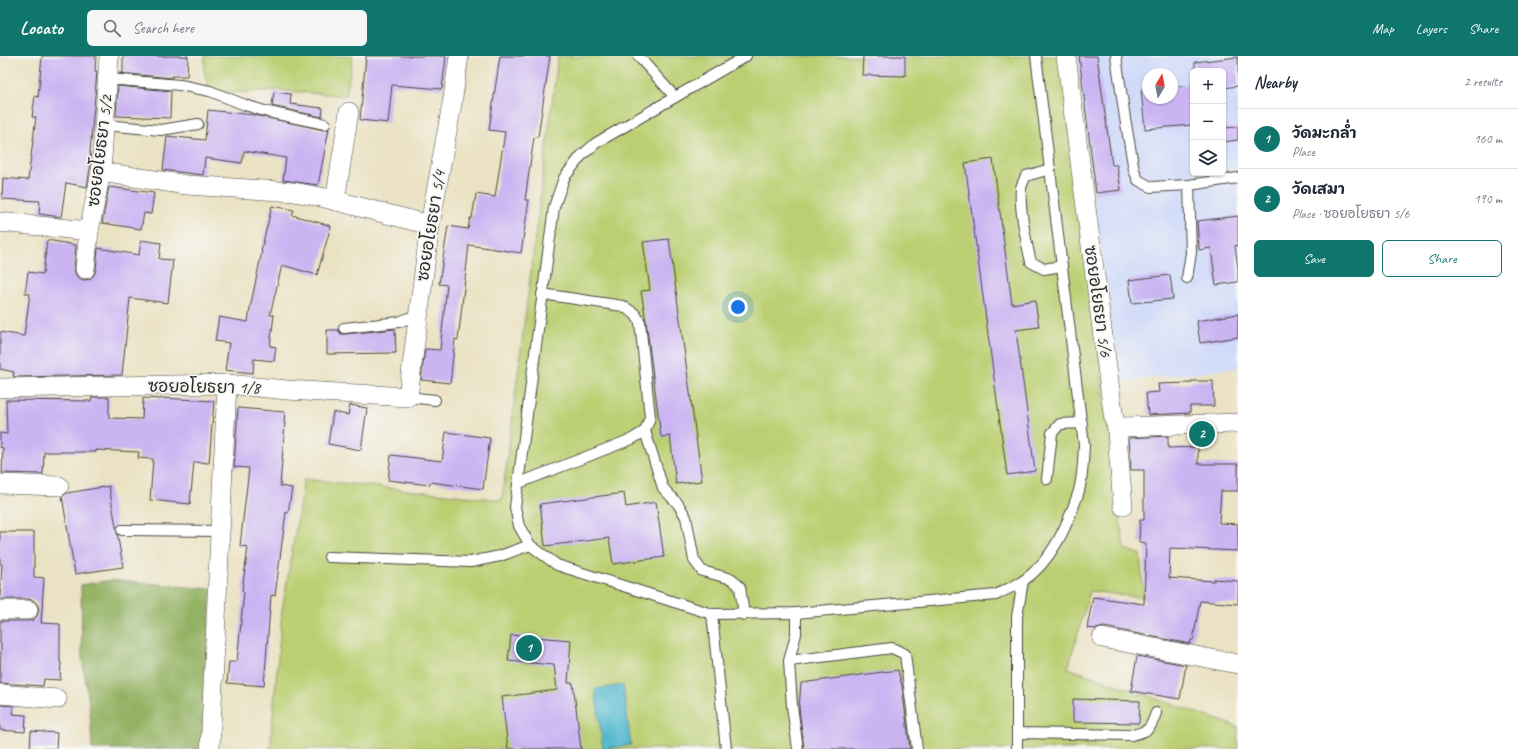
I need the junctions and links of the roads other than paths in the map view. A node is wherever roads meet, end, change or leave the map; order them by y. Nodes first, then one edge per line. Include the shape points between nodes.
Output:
1 (109, 56) edge
2 (459, 56) edge
3 (638, 56) edge
4 (746, 56) edge
5 (1036, 56) edge
6 (1066, 56) edge
7 (1116, 56) edge
8 (108, 79) junction
9 (675, 97) junction
10 (349, 112) dead end
11 (198, 124) dead end
12 (325, 124) dead end
13 (104, 125) junction
14 (1050, 169) junction
15 (101, 172) junction
16 (1238, 178) edge
17 (1189, 185) junction
18 (336, 200) junction
19 (0, 222) edge
20 (430, 225) junction
21 (89, 231) junction
22 (1062, 266) junction
23 (85, 269) dead end
24 (1187, 278) dead end
25 (542, 294) junction
26 (418, 314) junction
27 (344, 328) dead end
28 (227, 384) junction
29 (0, 388) edge
30 (408, 397) junction
31 (435, 400) dead end
32 (1082, 423) junction
33 (1238, 423) edge
34 (1117, 426) junction
35 (645, 431) junction
36 (1047, 479) dead end
37 (519, 483) junction
38 (0, 484) edge
39 (60, 486) dead end
40 (1123, 506) dead end
41 (122, 530) dead end
42 (220, 531) junction
43 (530, 545) junction
44 (329, 557) dead end
45 (1023, 581) junction
46 (0, 610) edge
47 (28, 610) dead end
48 (796, 613) junction
49 (712, 614) junction
50 (744, 615) junction
51 (1102, 638) dead end
52 (789, 661) junction
53 (1238, 664) edge
54 (0, 694) edge
55 (57, 699) dead end
56 (1156, 713) dead end
57 (1017, 733) junction
58 (210, 749) edge
59 (726, 749) edge
60 (798, 749) edge
61 (917, 749) edge
62 (1017, 749) edge

1 - 8 street, ซอยอโยธยา 5/2
2 - 20 street, ซอยอโยธยา 5/4
3 - 9 lane
4 - 9 lane
5 - 14 lane
6 - 34 street, ซอยอโยธยา 5/6 via 1114,420
7 - 17 lane via 1126,125 1138,180 1151,186
8 - 12 lane via 180,85 210,91 268,112
8 - 13 street, ซอยอโยธยา 5/2
9 - 25 lane via 596,143 581,156 564,178 554,207
10 - 18 street
11 - 13 lane via 160,130
13 - 15 street, ซอยอโยธยา 5/2
14 - 22 lane
14 - 22 lane via 1026,176 1021,186 1026,244 1031,262 1044,269
15 - 18 street via 187,185 294,192
15 - 21 street, ซอยอโยธยา 5/2
16 - 17 lane
17 - 24 lane via 1191,253
18 - 20 street
19 - 21 street
20 - 26 street, ซอยอโยธยา 5/4
21 - 23 street, ซอยอโยธยา 5/2
22 - 32 lane
25 - 35 lane via 624,306 635,314 640,322 650,417
25 - 37 lane
26 - 27 lane via 399,322
26 - 30 street, ซอยอโยธยา 5/4
28 - 29 street, ซอยอโยธยา 1/8
28 - 30 street, ซอยอโยธยา 1/8
28 - 42 street
30 - 31 lane
32 - 36 lane via 1060,424 1052,433
32 - 45 lane via 1083,466 1078,493 1060,537 1044,562
33 - 34 street
34 - 40 street, ซอยอโยธยา 5/6
35 - 37 lane via 632,439
35 - 50 lane via 663,488 686,517 694,560 702,571 732,579 740,587
37 - 43 lane via 515,507 519,526
38 - 39 street
41 - 42 lane
42 - 58 street
43 - 44 lane via 500,556 471,562
43 - 49 lane via 557,565
45 - 48 lane via 996,595
45 - 57 lane via 1017,617
46 - 47 street
48 - 50 lane
48 - 52 lane via 796,634
49 - 50 lane
49 - 59 lane
51 - 53 street
52 - 60 lane
52 - 61 lane via 892,648 905,654
54 - 55 street
56 - 57 lane via 1151,727 1132,735
57 - 62 lane

